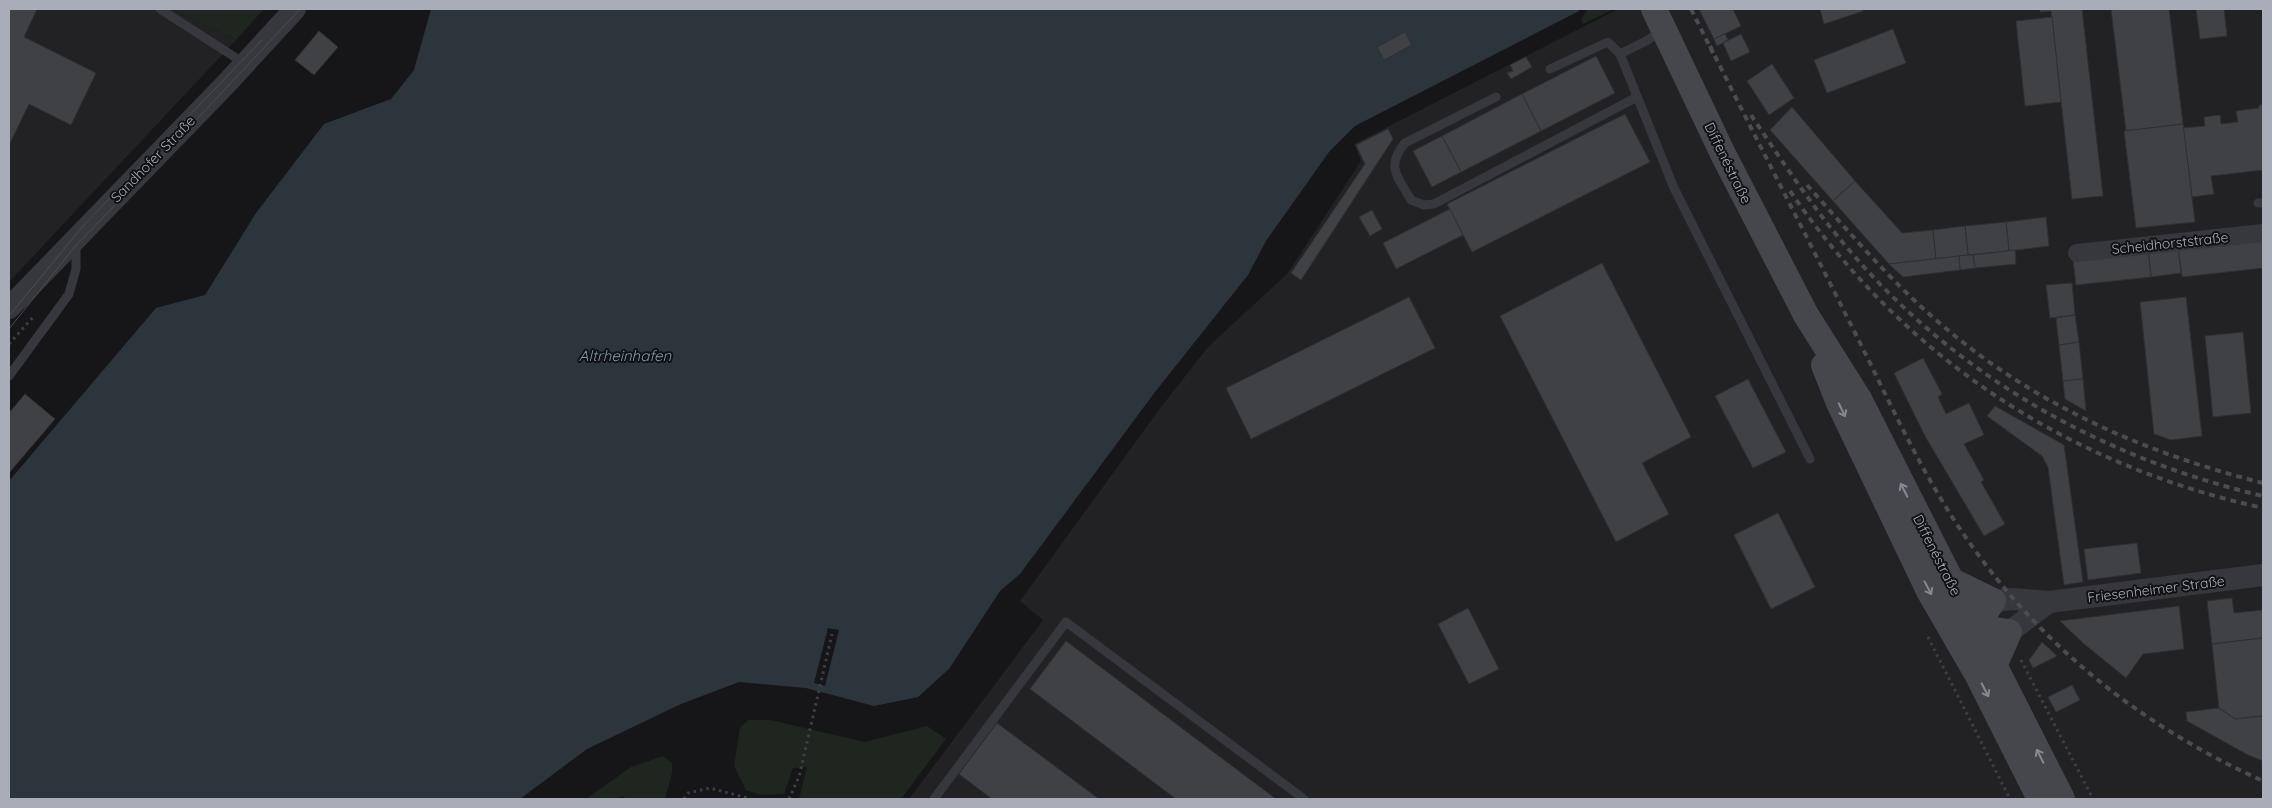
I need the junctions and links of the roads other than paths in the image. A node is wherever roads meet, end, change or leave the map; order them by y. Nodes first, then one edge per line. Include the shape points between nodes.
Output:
1 (160, 9) edge
2 (295, 9) edge
3 (1659, 18) edge
4 (1620, 54) junction
5 (244, 64) junction
6 (1550, 69) dead end
7 (1496, 97) dead end
8 (1637, 97) junction
9 (2263, 233) edge
10 (74, 242) junction
11 (2077, 253) dead end
12 (9, 308) edge
13 (1806, 315) junction
14 (9, 376) edge
15 (1810, 459) dead end
16 (2263, 575) edge
17 (1950, 580) junction
18 (1993, 601) junction
19 (2049, 602) junction
20 (2009, 632) junction
21 (1968, 638) junction
22 (1994, 666) junction
23 (2034, 794) edge
24 (934, 799) edge
25 (1304, 799) edge
26 (2062, 799) edge

1 - 5 lane
2 - 5 street, Sandhofer Straße
3 - 4 lane via 1648,40
3 - 13 main road, Diffenéstraße via 1723,154
4 - 6 lane via 1608,42
4 - 8 lane
5 - 10 street, Sandhofer Straße
7 - 8 lane via 1405,143 1395,155 1394,168 1411,200 1424,205 1434,204
8 - 15 lane via 1674,188
9 - 11 street, Scheidhorststraße
10 - 12 street, Sandhofer Straße
10 - 14 lane via 77,244 76,269 69,294
17 -> 13 main road, Diffenéstraße via 1859,399
13 -> 21 main road, Diffenéstraße via 1839,403 1885,502 1937,628
16 - 19 street, Friesenheimer Straße
17 - 18 main road
17 - 21 main road, Diffenéstraße
18 - 19 street, Friesenheimer Straße
18 - 21 main road
19 - 20 street, Friesenheimer Straße
20 - 21 main road
20 - 22 main road
21 - 22 main road, Diffenéstraße
21 -> 23 main road, Diffenéstraße
26 -> 22 main road, Diffenéstraße
24 - 25 lane via 1066,622

